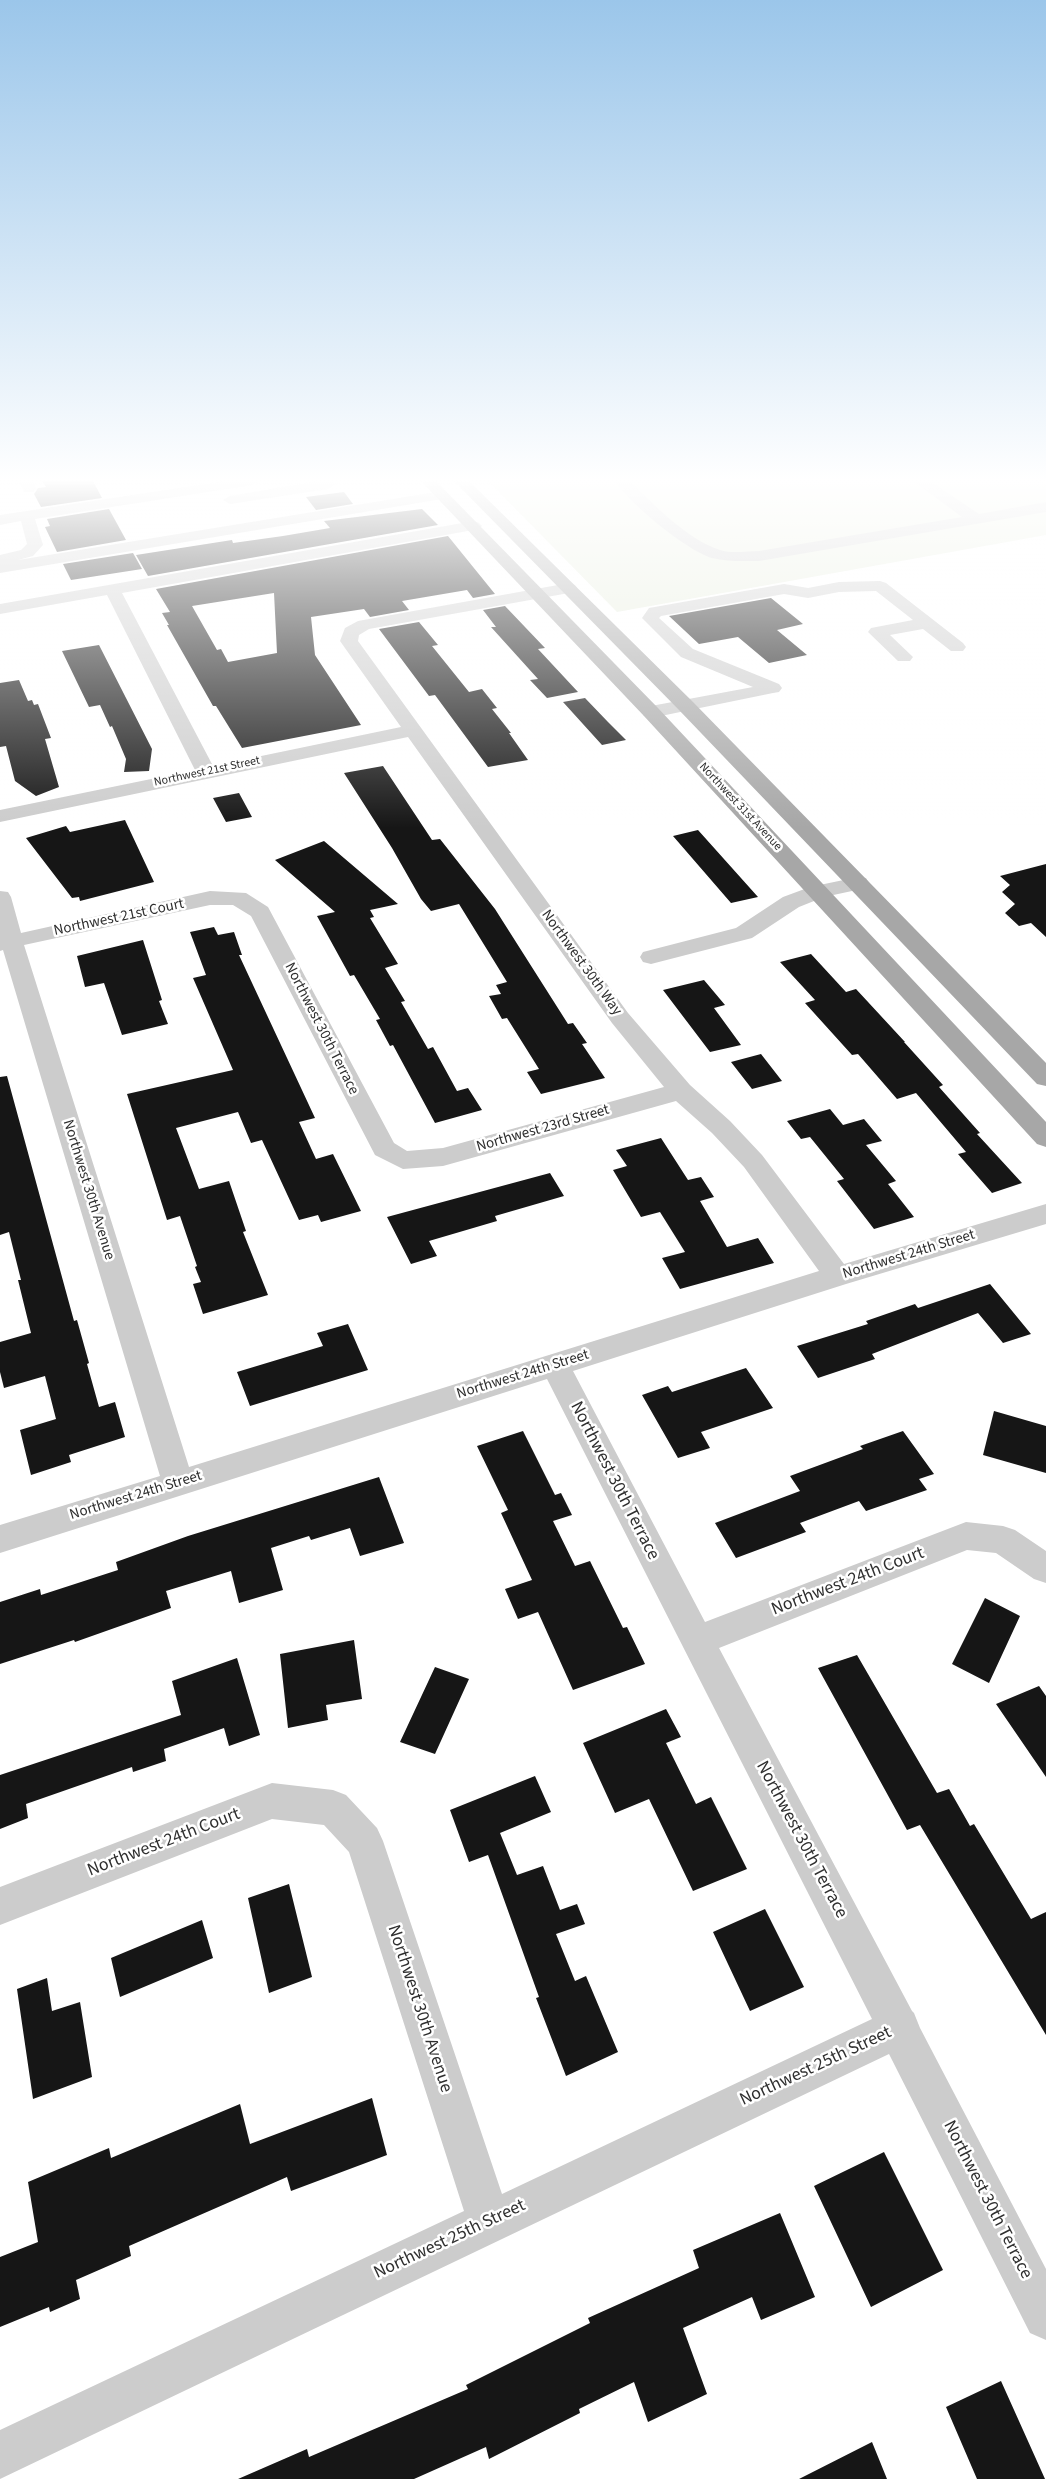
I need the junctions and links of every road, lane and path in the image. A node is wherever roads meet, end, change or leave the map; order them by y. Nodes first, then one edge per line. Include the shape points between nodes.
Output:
1 (67, 597) edge
2 (116, 597) edge
3 (518, 597) edge
4 (542, 597) edge
5 (578, 597) edge
6 (741, 597) edge
7 (894, 597) edge
8 (0, 608) edge
9 (927, 623) junction
10 (957, 647) dead end
11 (904, 657) dead end
12 (686, 706) junction
13 (651, 712) junction
14 (414, 730) junction
15 (206, 772) junction
16 (0, 816) edge
17 (858, 883) junction
18 (818, 892) junction
19 (0, 897) edge
20 (238, 898) joint
21 (6, 943) edge
22 (651, 957) dead end
23 (1046, 1078) edge
24 (681, 1091) junction
25 (1046, 1138) edge
26 (404, 1160) joint
27 (1046, 1214) edge
28 (838, 1276) junction
29 (555, 1365) junction
30 (178, 1483) junction
31 (0, 1539) edge
32 (1046, 1569) edge
33 (696, 1641) junction
34 (332, 1808) joint
35 (0, 1906) edge
36 (900, 2027) junction
37 (489, 2222) junction
38 (1046, 2317) edge
39 (0, 2455) edge

1 - 8 street
2 - 15 street
3 - 14 street, Northwest 30th Way via 364,625 352,632 349,641
4 - 13 main road, Northwest 31st Avenue
5 - 12 main road
6 - 12 street via 655,612 650,618 687,653 773,688
7 - 9 street
9 - 10 street
9 - 11 street via 877,632
12 - 13 street
12 - 17 main road
13 - 18 main road, Northwest 31st Avenue
14 - 15 street, Northwest 21st Street
14 - 24 street, Northwest 30th Way via 620,1018
15 - 16 street, Northwest 21st Street
17 - 18 street
17 - 23 main road
18 - 22 street via 791,902 744,933
18 - 25 main road, Northwest 31st Avenue
19 - 21 street, Northwest 30th Avenue
20 - 21 street, Northwest 21st Court via 210,898
20 - 26 street, Northwest 30th Terrace via 260,912 384,1149
21 - 30 street, Northwest 30th Avenue
24 - 26 street, Northwest 23rd Street via 443,1157
24 - 28 street, Northwest 30th Way via 753,1161
27 - 28 street, Northwest 24th Street
28 - 29 street, Northwest 24th Street
29 - 30 street, Northwest 24th Street
29 - 33 street, Northwest 30th Terrace
30 - 31 street, Northwest 24th Street
32 - 33 street, Northwest 24th Court via 1003,1540 966,1536
33 - 36 street, Northwest 30th Terrace
34 - 35 street, Northwest 24th Court via 272,1801
34 - 37 street, Northwest 30th Avenue via 364,1841
36 - 37 street, Northwest 25th Street
36 - 38 street, Northwest 30th Terrace
37 - 39 street, Northwest 25th Street

